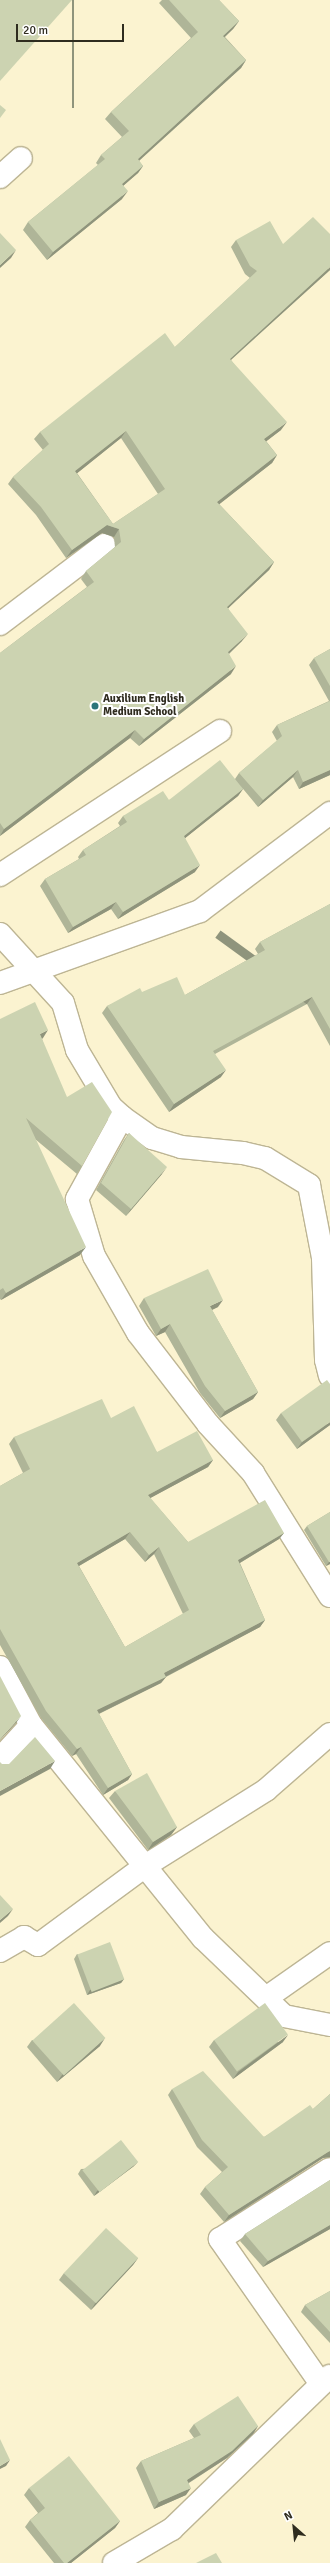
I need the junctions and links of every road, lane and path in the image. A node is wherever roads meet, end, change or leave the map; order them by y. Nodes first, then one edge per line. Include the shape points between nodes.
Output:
1 (21, 158) dead end
2 (0, 177) edge
3 (104, 545) dead end
4 (0, 624) edge
5 (220, 731) dead end
6 (330, 813) edge
7 (0, 875) edge
8 (0, 934) edge
9 (32, 971) junction
10 (0, 983) edge
11 (122, 1117) junction
12 (330, 1376) edge
13 (330, 1596) edge
14 (0, 1667) edge
15 (31, 1725) junction
16 (330, 1734) edge
17 (0, 1759) edge
18 (145, 1866) junction
19 (0, 1951) edge
20 (330, 1953) edge
21 (266, 1998) junction
22 (330, 2025) edge
23 (330, 2169) edge
24 (326, 2380) edge
25 (114, 2563) edge

1 - 2 street
3 - 4 street
5 - 7 street
6 - 9 street via 200,911
8 - 9 street
9 - 10 street
9 - 11 street via 63,1003 77,1050 111,1107
11 - 12 street via 152,1138 181,1147 243,1153 265,1158 309,1186 323,1258 326,1360
11 - 13 street via 77,1199 94,1256 138,1333 208,1424 254,1473
14 - 15 street
15 - 17 street
15 - 18 street
16 - 18 street via 266,1790
18 - 19 street via 38,1945 24,1936
18 - 21 street via 203,1938
20 - 21 street
21 - 22 street via 284,2016
23 - 24 street via 220,2239
24 - 25 street via 172,2529

